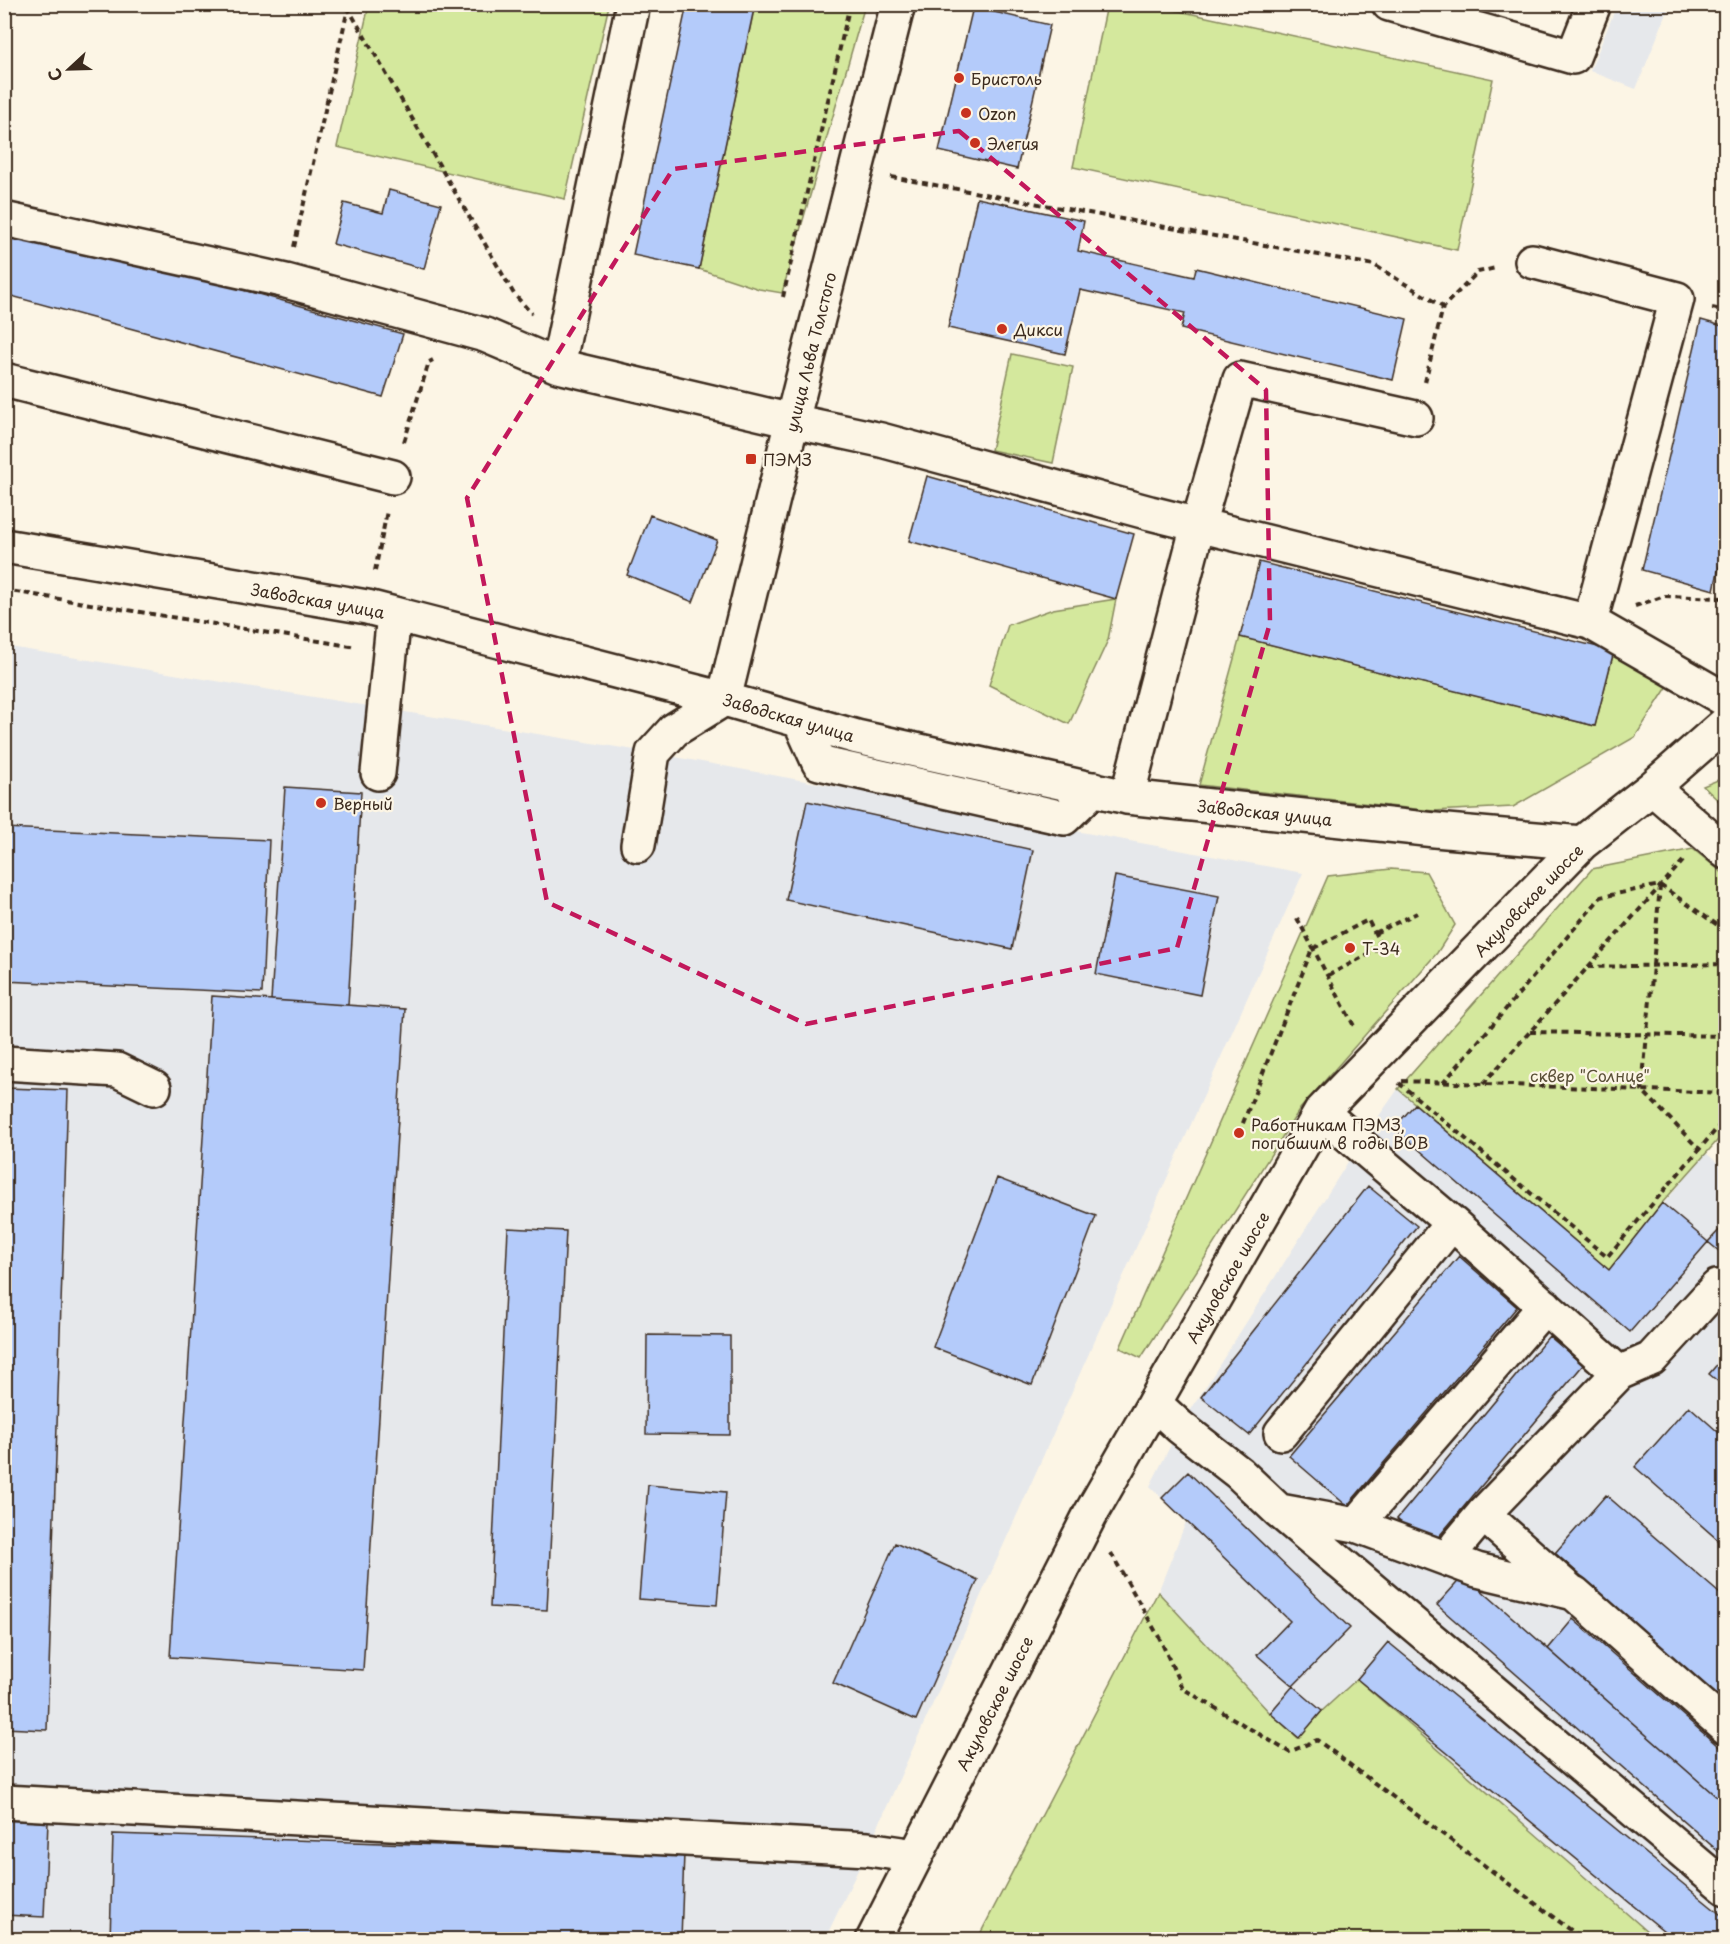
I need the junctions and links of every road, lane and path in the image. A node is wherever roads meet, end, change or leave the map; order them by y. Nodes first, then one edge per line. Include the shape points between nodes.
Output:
1 (337, 4) edge
2 (633, 4) edge
3 (850, 4) edge
4 (898, 4) edge
5 (1389, 4) edge
6 (1594, 4) edge
7 (348, 6) edge
8 (856, 170) junction
9 (4, 219) edge
10 (1532, 261) joint
11 (286, 281) junction
12 (781, 305) dead end
13 (1443, 307) junction
14 (560, 357) junction
15 (4, 380) edge
16 (1416, 418) joint
17 (792, 421) junction
18 (393, 477) dead end
19 (1198, 525) junction
20 (4, 546) edge
21 (4, 590) edge
22 (1725, 590) edge
23 (394, 614) junction
24 (1590, 622) junction
25 (389, 652) junction
26 (724, 699) junction
27 (1725, 700) edge
28 (800, 720) junction
29 (1725, 723) edge
30 (378, 773) dead end
31 (1652, 788) junction
32 (1094, 789) junction
33 (1127, 797) junction
34 (1582, 843) junction
35 (1715, 844) edge
36 (638, 845) dead end
37 (1660, 885) junction
38 (1417, 913) dead end
39 (1297, 918) dead end
40 (1725, 931) edge
41 (1375, 933) junction
42 (1312, 949) junction
43 (1725, 964) edge
44 (1588, 966) junction
45 (1653, 966) junction
46 (1327, 976) junction
47 (1529, 1032) junction
48 (1648, 1035) junction
49 (1725, 1036) edge
50 (1373, 1060) junction
51 (4, 1063) edge
52 (1443, 1083) junction
53 (1483, 1084) junction
54 (154, 1088) dead end
55 (1642, 1090) junction
56 (1725, 1093) edge
57 (1321, 1112) junction
58 (1725, 1118) edge
59 (1239, 1133) dead end
60 (1699, 1149) junction
61 (1452, 1223) junction
62 (1725, 1294) edge
63 (1545, 1306) junction
64 (1620, 1373) junction
65 (1154, 1403) junction
66 (1281, 1433) dead end
67 (1279, 1511) junction
68 (1483, 1514) junction
69 (1090, 1515) junction
70 (1356, 1525) junction
71 (1457, 1545) dead end
72 (1586, 1605) dead end
73 (1725, 1727) edge
74 (4, 1802) edge
75 (916, 1856) junction
76 (1725, 1888) edge
77 (873, 1940) edge
78 (1584, 1940) edge

1 - 7 path
2 - 14 street
3 - 12 path
4 - 8 street, улица Льва Толстого
5 - 6 street via 1573,57
7 - 11 path
7 - 14 path via 514,294
8 - 13 path via 1374,265
8 - 17 street, улица Льва Толстого
9 - 11 street
10 - 13 path via 1478,272
10 - 24 street via 1677,299
11 - 14 street
13 - 16 path
14 - 17 street
15 - 18 street
16 - 19 street via 1240,379
17 - 19 street via 881,440
17 - 26 street, улица Льва Толстого
19 - 24 street
19 - 33 street
20 - 23 street, Заводская улица
21 - 25 path
22 - 24 path via 1723,598 1665,596
23 - 25 street
23 - 26 street, Заводская улица
24 - 27 street
25 - 30 street
26 - 28 street, Заводская улица
26 - 36 street via 674,730 653,753
28 - 32 street, Заводская улица via 857,737
28 - 32 street via 819,763 1062,823
29 - 31 street, Акуловское шоссе
31 - 34 street, Акуловское шоссе
31 - 35 street
32 - 33 street, Заводская улица
33 - 34 street, Заводская улица
34 - 50 street, Акуловское шоссе
35 - 37 path
37 - 40 path
37 - 44 path
37 - 45 path
37 - 52 path via 1601,897
38 - 41 path
39 - 42 path
41 - 42 path via 1368,920
41 - 46 path via 1382,947
42 - 46 path
42 - 59 path
43 - 45 path
44 - 45 path
44 - 47 path
45 - 48 path
46 - 50 path
47 - 48 path
47 - 53 path
48 - 49 path
48 - 55 path
50 - 57 street, Акуловское шоссе
51 - 54 street via 117,1070
52 - 53 path
52 - 60 path via 1396,1081 1607,1257
53 - 55 path
55 - 56 path
55 - 60 path
57 - 61 street
57 - 65 street, Акуловское шоссе
58 - 60 path
61 - 63 street
61 - 66 street
62 - 64 street via 1717,1287 1651,1359
63 - 64 street
63 - 70 street
64 - 68 street
65 - 67 street
65 - 69 street, Акуловское шоссе
67 - 70 street
67 - 76 street
68 - 71 street
68 - 72 street
69 - 75 street, Акуловское шоссе
69 - 78 path via 1160,1639 1182,1688 1289,1752 1317,1740
70 - 73 street via 1477,1570 1574,1593
74 - 75 street via 868,1849
75 - 77 street, Акуловское шоссе

